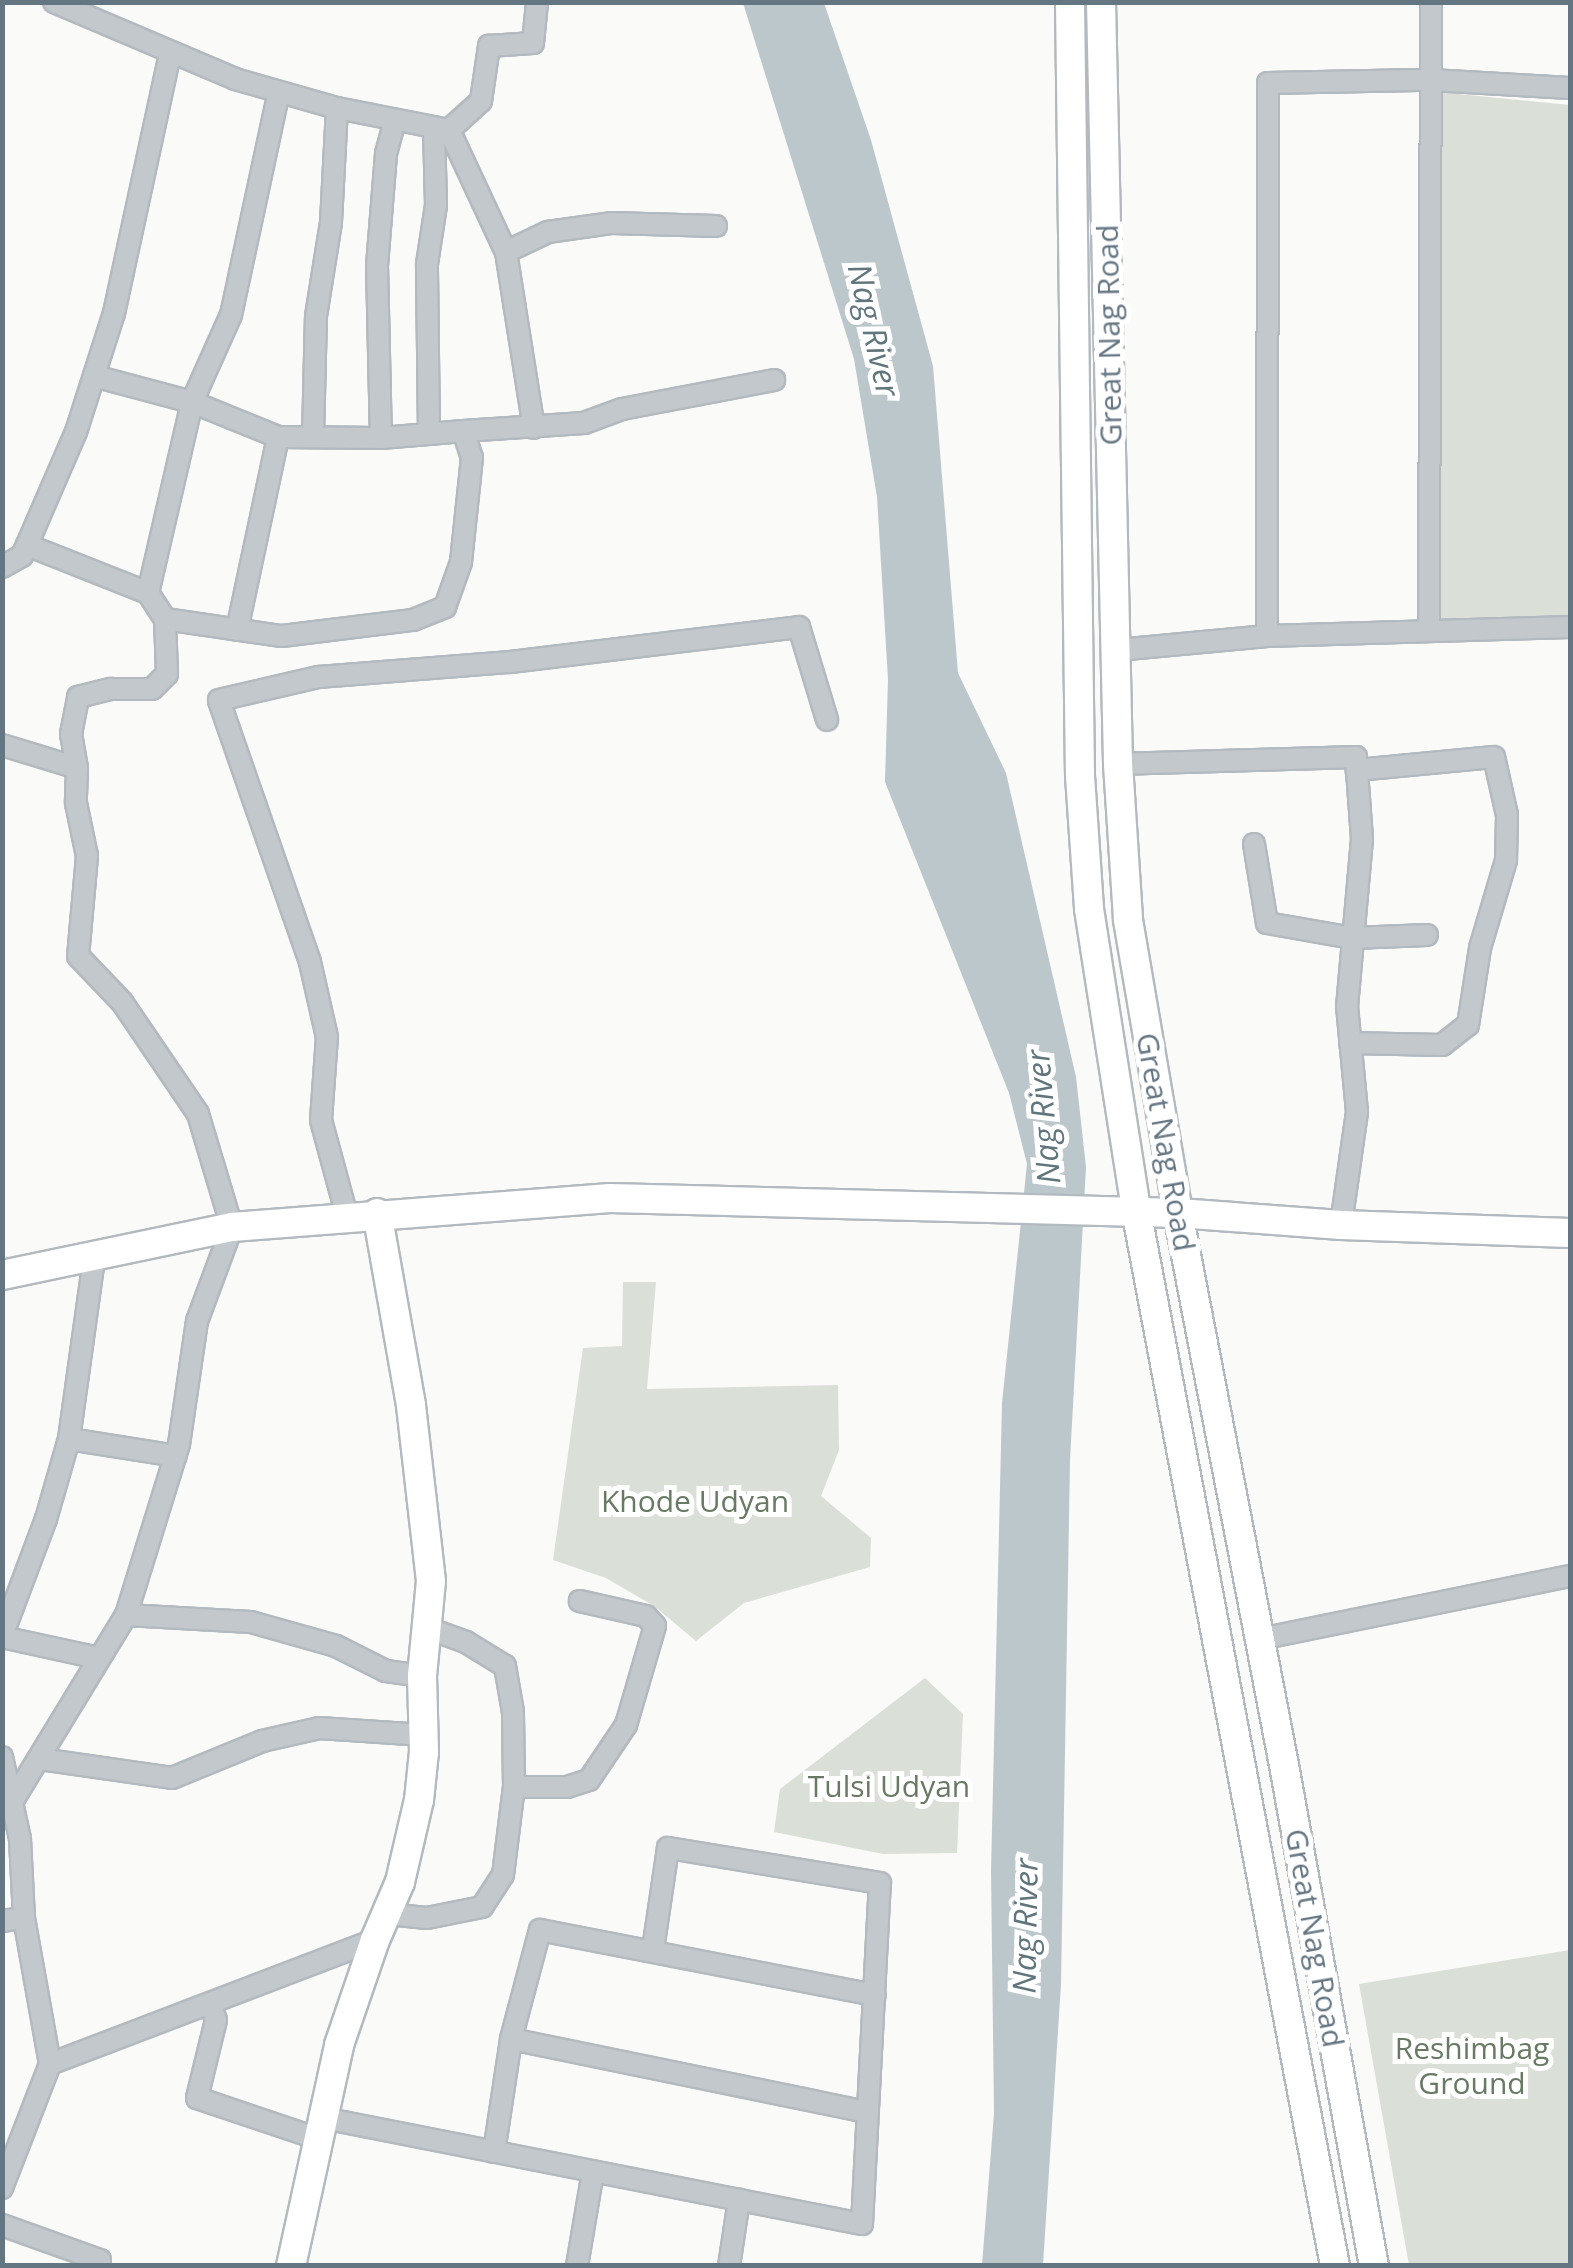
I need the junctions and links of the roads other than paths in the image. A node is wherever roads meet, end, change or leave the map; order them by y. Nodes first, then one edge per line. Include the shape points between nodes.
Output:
1 (54, 2) edge
2 (537, 2) edge
3 (1070, 2) edge
4 (1101, 2) edge
5 (1432, 2) edge
6 (170, 53) junction
7 (1431, 80) junction
8 (1570, 88) edge
9 (279, 92) junction
10 (337, 108) junction
11 (394, 120) junction
12 (441, 129) junction
13 (716, 226) dead end
14 (506, 252) junction
15 (94, 376) junction
16 (774, 380) dead end
17 (192, 402) junction
18 (534, 428) junction
19 (464, 431) junction
20 (429, 434) junction
21 (278, 437) junction
22 (313, 437) junction
23 (381, 438) junction
24 (27, 545) junction
25 (2, 568) edge
26 (148, 593) junction
27 (165, 620) junction
28 (1570, 627) edge
29 (238, 630) junction
30 (1428, 631) junction
31 (1268, 636) junction
32 (1117, 650) junction
33 (828, 720) dead end
34 (2, 745) edge
35 (1118, 764) junction
36 (77, 768) junction
37 (1357, 770) junction
38 (1254, 844) dead end
39 (1427, 936) dead end
40 (1352, 938) junction
41 (1350, 1043) junction
42 (377, 1213) junction
43 (1178, 1213) junction
44 (1123, 1214) junction
45 (347, 1216) junction
46 (232, 1226) junction
47 (1342, 1226) junction
48 (1570, 1233) edge
49 (94, 1259) junction
50 (2, 1275) edge
51 (69, 1438) junction
52 (176, 1456) junction
53 (1570, 1576) edge
54 (580, 1601) dead end
55 (126, 1615) junction
56 (426, 1628) junction
57 (2, 1636) edge
58 (1260, 1638) junction
59 (98, 1658) junction
60 (422, 1676) junction
61 (424, 1735) junction
62 (40, 1759) junction
63 (3, 1764) edge
64 (514, 1788) junction
65 (12, 1802) junction
66 (386, 1914) junction
67 (13, 1920) edge
68 (374, 1940) junction
69 (652, 1950) junction
70 (875, 1995) junction
71 (211, 2005) junction
72 (512, 2039) junction
73 (50, 2064) junction
74 (868, 2112) junction
75 (321, 2129) junction
76 (494, 2152) junction
77 (593, 2172) junction
78 (2, 2188) edge
79 (739, 2200) junction
80 (2, 2225) edge
81 (100, 2266) edge
82 (291, 2266) edge
83 (577, 2266) edge
84 (729, 2266) edge
85 (1335, 2266) edge
86 (1374, 2266) edge

1 - 6 street
2 - 12 street via 533,42 489,46 481,101
3 - 44 main road, Great Nag Road via 1080,776
4 - 32 main road, Great Nag Road
5 - 7 street
6 - 9 street
6 - 15 street via 114,313
7 - 8 street
7 - 30 street
7 - 31 street via 1268,83
9 - 10 street
9 - 17 street via 231,315
10 - 11 street
10 - 22 street via 332,222 316,316
11 - 12 street
11 - 23 street via 376,265
12 - 14 street
12 - 20 street via 427,264
13 - 14 street via 612,224 548,232
14 - 18 street
15 - 17 street
15 - 24 street
16 - 18 street
17 - 21 street
17 - 26 street
18 - 19 street
19 - 20 street
19 - 29 street via 472,458 461,562 445,607 413,620 282,636
20 - 23 street
21 - 22 street
21 - 29 street
22 - 23 street
24 - 25 street
24 - 26 street
26 - 27 street
27 - 29 street
27 - 36 street via 167,674 152,689 111,688 78,697 71,734
28 - 30 street
30 - 31 street
31 - 32 street
32 - 35 main road, Great Nag Road
33 - 45 street via 800,628 320,677 219,700 310,962 327,1037 321,1120
34 - 36 street
35 - 37 street via 1356,758
35 - 43 main road, Great Nag Road via 1128,920
36 - 46 street via 87,856 78,956 122,1002 198,1114
37 - 40 street via 1362,839
37 - 41 street via 1494,758 1507,815 1506,860 1480,948 1468,1024 1442,1044
38 - 40 street via 1267,923
39 - 40 street
40 - 41 street
41 - 47 street via 1357,1112
42 - 44 main road via 610,1198
42 - 45 main road
42 - 56 main road via 411,1405 432,1581
43 - 44 main road
43 - 47 main road
43 - 58 main road, Great Nag Road
44 - 85 main road, Great Nag Road
45 - 46 main road
46 - 49 main road
46 - 52 street via 197,1321
47 - 48 main road
49 - 50 main road
49 - 51 street
51 - 52 street
51 - 57 street
52 - 55 street
53 - 58 street
54 - 64 street via 646,1616 655,1626 626,1725 590,1780
55 - 59 street
55 - 60 street via 251,1622 336,1646 386,1671
56 - 60 main road
56 - 64 street via 505,1666
57 - 59 street
58 - 86 main road, Great Nag Road
59 - 62 street
60 - 61 main road
61 - 62 street via 319,1728 262,1742 172,1778
61 - 66 main road via 419,1800
62 - 65 street
63 - 65 street
64 - 66 street via 503,1875 482,1908 427,1918
65 - 67 street via 20,1839
66 - 68 main road
67 - 73 street
68 - 71 street
68 - 75 main road via 339,2045
69 - 70 street
69 - 70 street via 668,1848 880,1883
69 - 72 street via 540,1930
70 - 74 street
71 - 73 street
71 - 75 street via 216,2020 198,2098
72 - 74 street
72 - 76 street
73 - 78 street
74 - 79 street via 862,2224
75 - 76 street
75 - 82 main road
76 - 77 street
77 - 79 street
77 - 83 street
79 - 84 street
80 - 81 street via 100,2260

